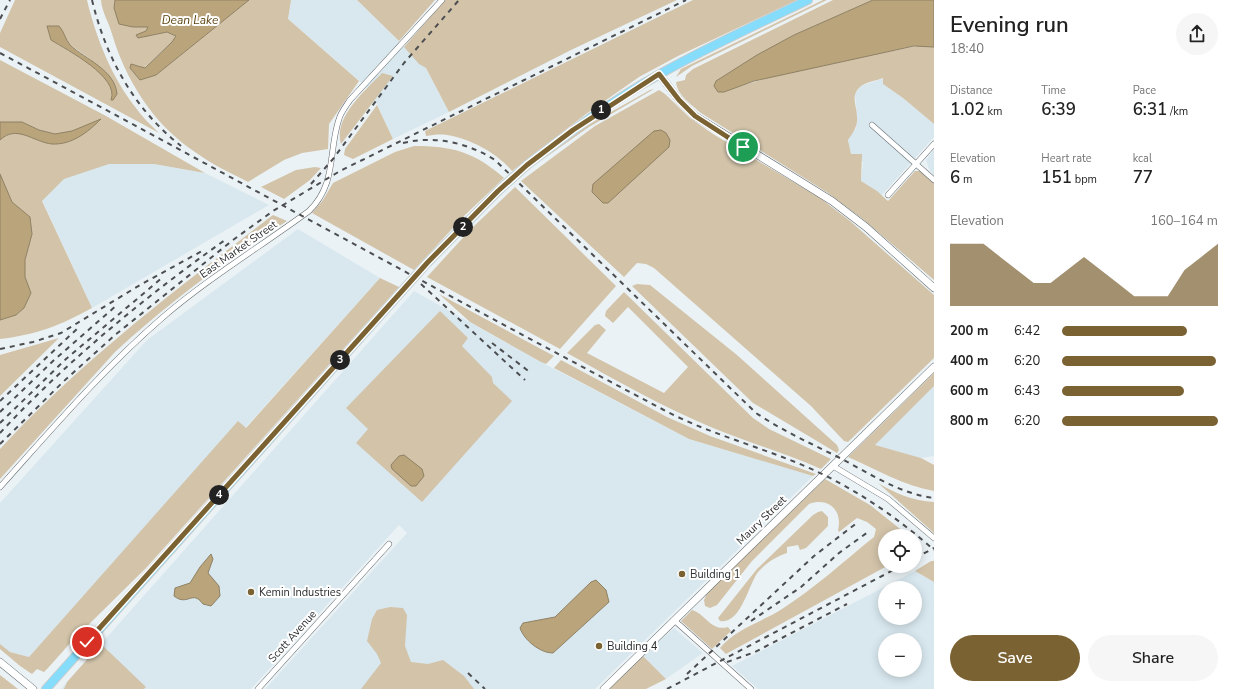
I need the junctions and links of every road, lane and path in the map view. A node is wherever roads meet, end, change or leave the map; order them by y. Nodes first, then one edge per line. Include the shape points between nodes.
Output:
1 (442, 0) edge
2 (808, 0) edge
3 (659, 74) junction
4 (872, 125) dead end
5 (934, 144) edge
6 (916, 164) junction
7 (934, 180) edge
8 (888, 195) dead end
9 (934, 288) edge
10 (934, 367) edge
11 (833, 466) junction
12 (0, 487) edge
13 (934, 538) edge
14 (389, 544) dead end
15 (674, 620) junction
16 (0, 662) edge
17 (33, 689) edge
18 (46, 689) edge
19 (258, 689) edge
20 (604, 689) edge
21 (751, 689) edge

1 - 12 street, East Market Street via 342,111 335,133 329,178 317,204 157,322 116,359
2 - 3 main road
3 - 9 main road via 695,116 832,201 866,227
3 - 18 main road, bridge via 600,111 527,165 498,191 428,262
4 - 6 street
5 - 6 street
6 - 7 street
6 - 8 street
10 - 11 main road, Maury Street
11 - 13 street via 888,499
11 - 15 main road, Maury Street
14 - 19 street, Scott Avenue
15 - 20 main road, Maury Street
15 - 21 street
16 - 17 main road

